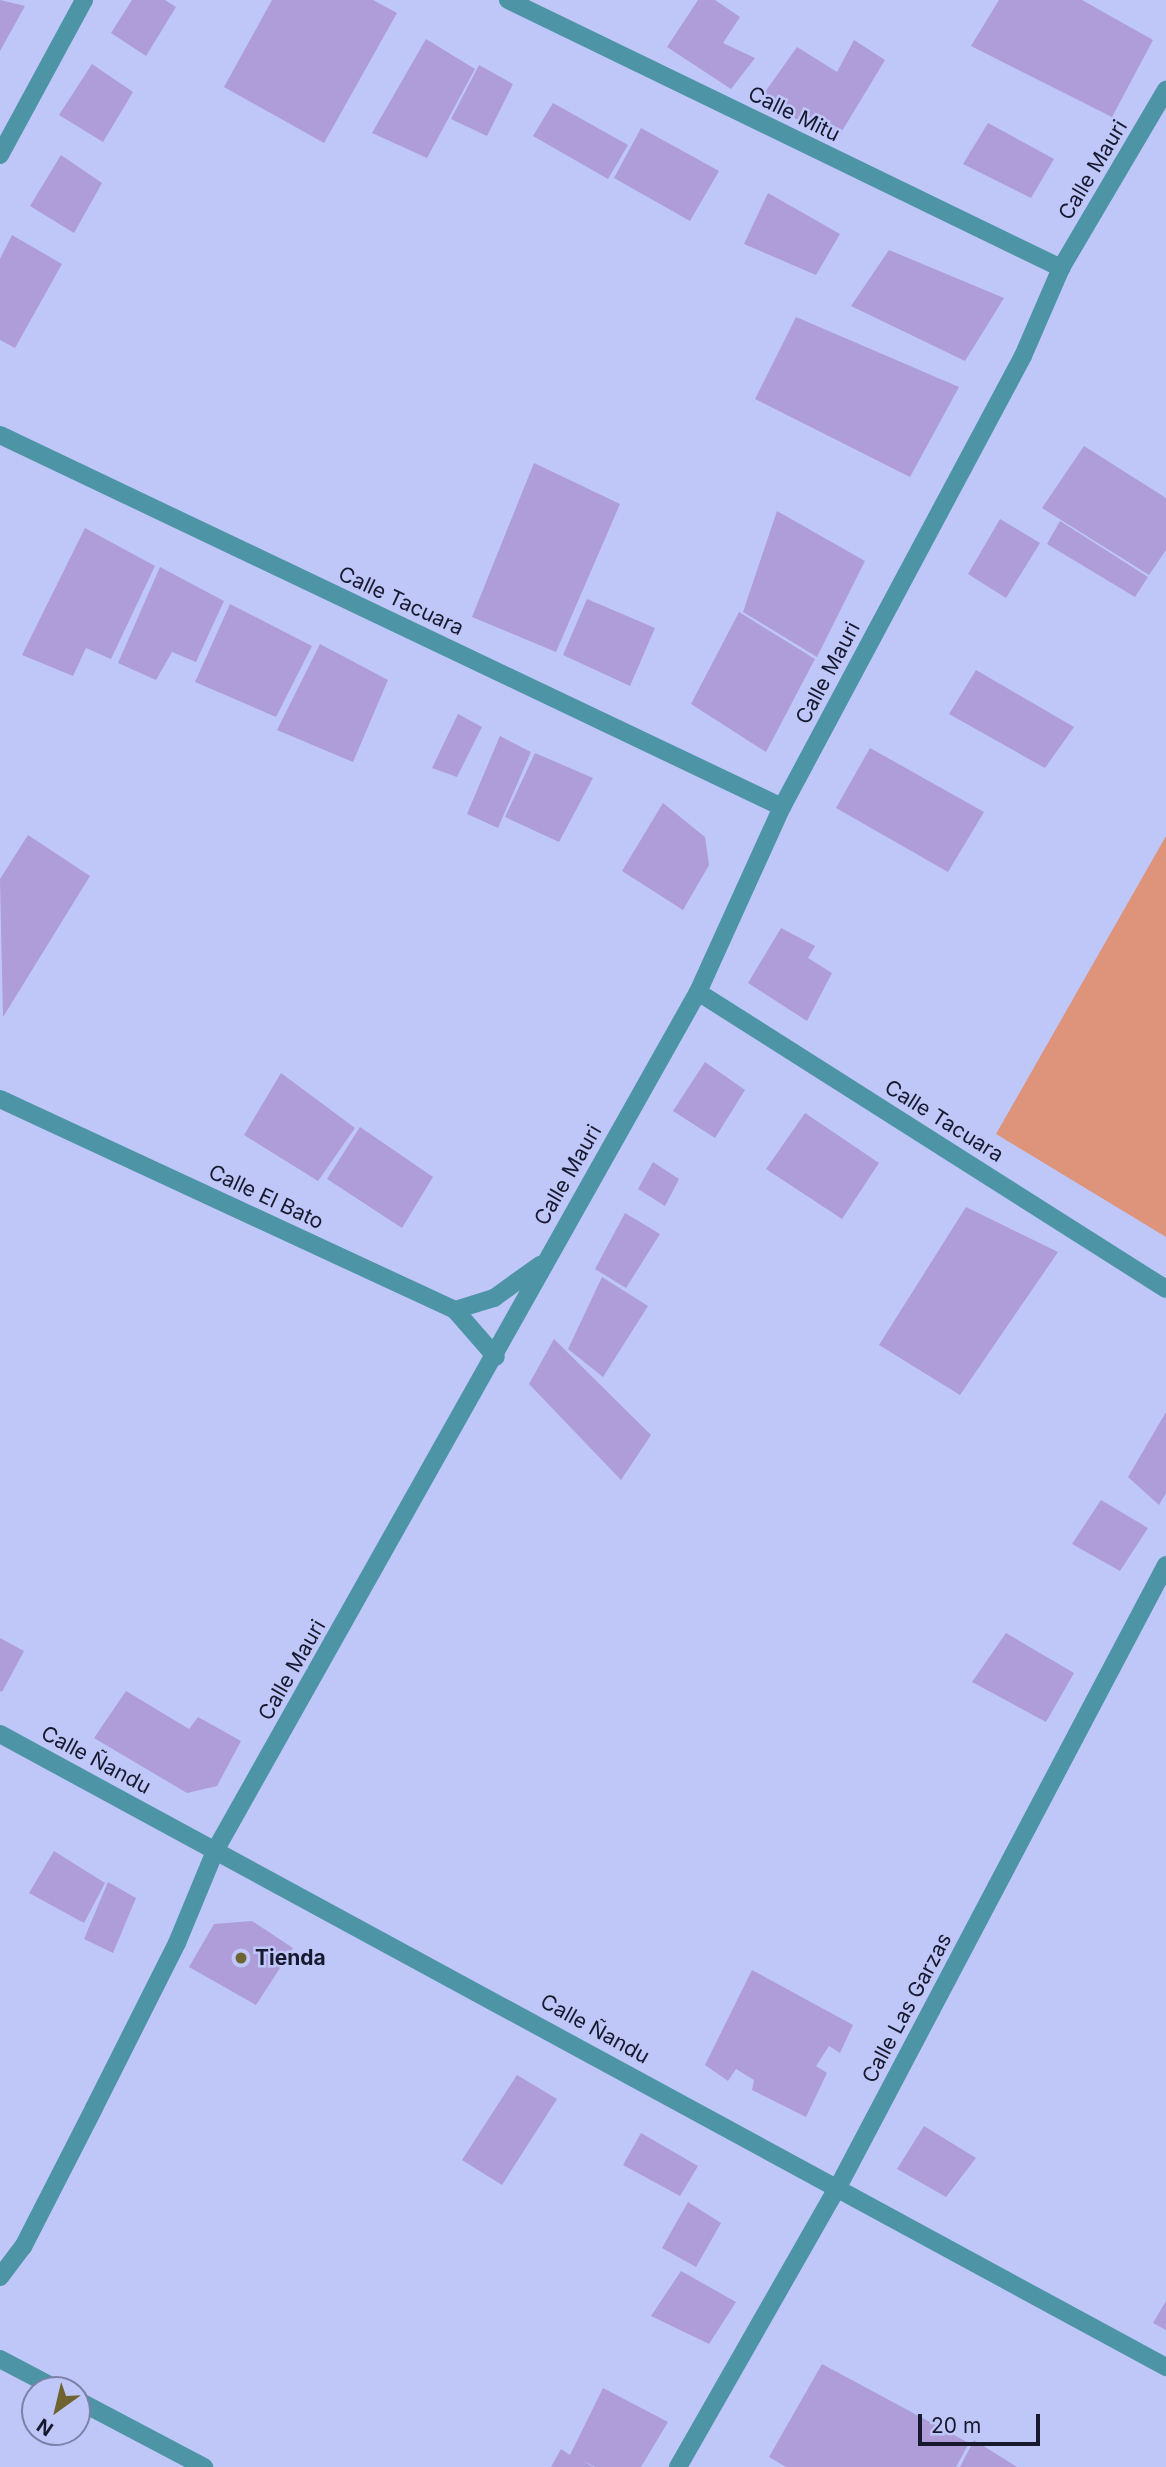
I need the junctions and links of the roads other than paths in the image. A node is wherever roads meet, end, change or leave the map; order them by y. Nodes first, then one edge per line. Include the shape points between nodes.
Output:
1 (84, 0) edge
2 (508, 0) edge
3 (1166, 90) edge
4 (0, 155) edge
5 (1061, 268) junction
6 (0, 435) edge
7 (782, 807) junction
8 (698, 992) junction
9 (0, 1098) edge
10 (543, 1263) junction
11 (1166, 1289) edge
12 (455, 1310) junction
13 (496, 1357) junction
14 (1166, 1565) edge
15 (0, 1734) edge
16 (216, 1849) junction
17 (838, 2187) junction
18 (0, 2277) edge
19 (0, 2359) edge
20 (1166, 2367) edge
21 (32, 2376) edge
22 (91, 2407) edge
23 (204, 2467) edge
24 (678, 2467) edge

1 - 4 street
2 - 5 street, Calle Mitu
3 - 5 street, Calle Mauri
5 - 7 street, Calle Mauri via 1023,356
6 - 7 street, Calle Tacuara
7 - 8 street, Calle Mauri
8 - 10 street, Calle Mauri
8 - 11 street, Calle Tacuara
9 - 12 street, Calle El Bato
10 - 12 street via 494,1298
10 - 13 street, Calle Mauri
12 - 13 street, Calle El Bato
13 - 16 street, Calle Mauri
14 - 17 street, Calle Las Garzas
15 - 16 street, Calle Ñandu
16 - 17 street, Calle Ñandu
16 - 18 street, Calle Mauri via 177,1943 106,2085 23,2247
17 - 20 street, Calle Ñandu
17 - 24 street, Calle Las Garzas
19 - 21 street
22 - 23 street

